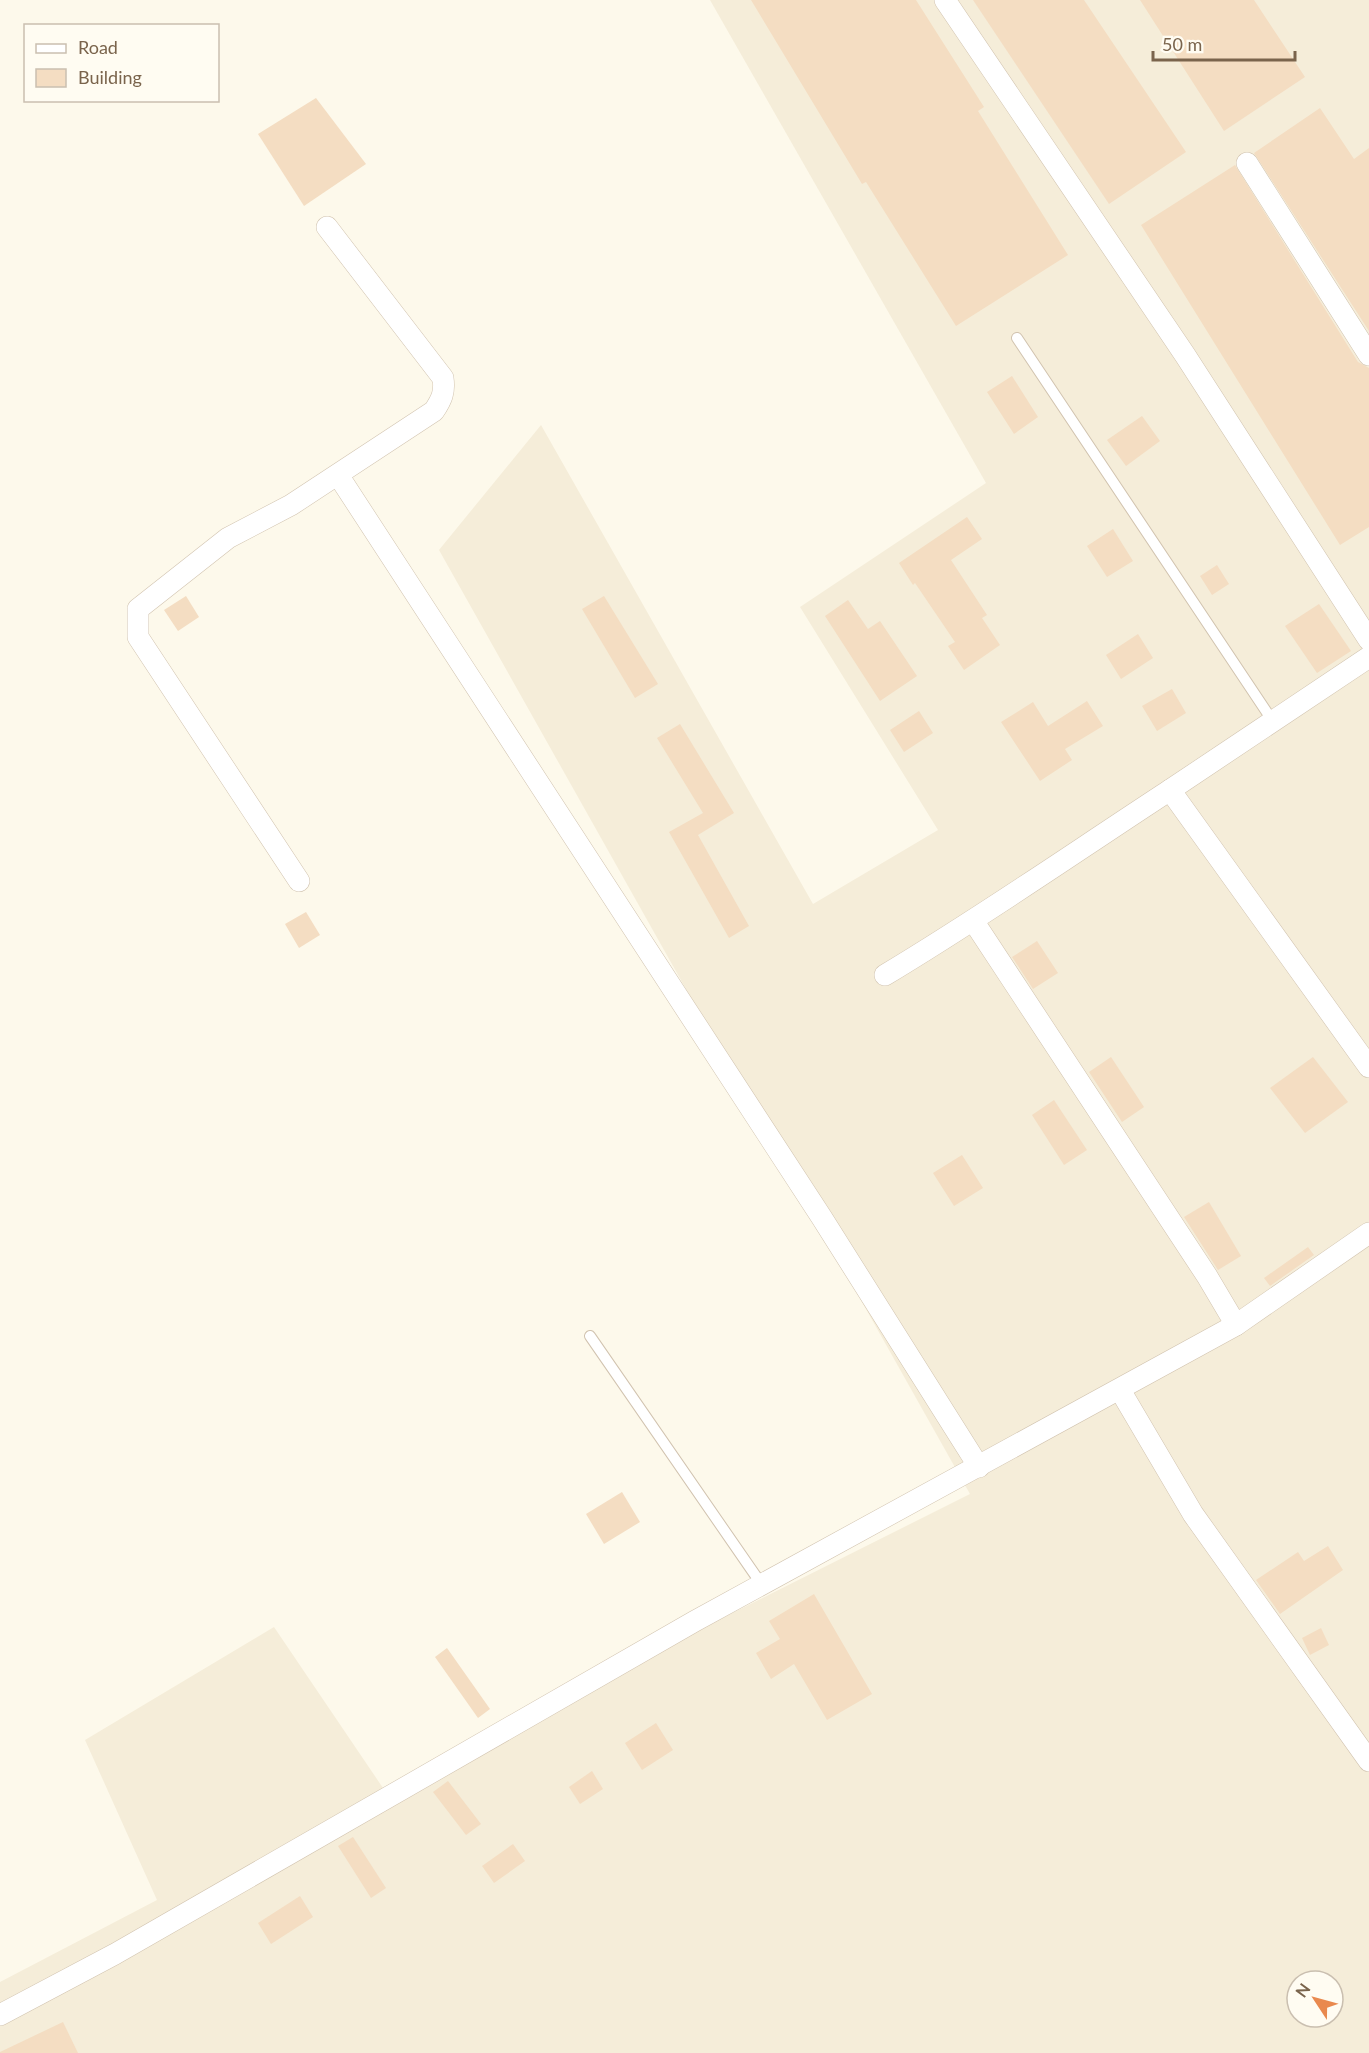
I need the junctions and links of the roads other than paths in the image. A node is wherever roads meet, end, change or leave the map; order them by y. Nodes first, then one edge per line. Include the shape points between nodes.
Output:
1 (945, 0) edge
2 (1246, 163) dead end
3 (327, 227) dead end
4 (1017, 338) dead end
5 (1369, 355) edge
6 (338, 475) junction
7 (1369, 655) edge
8 (1274, 723) junction
9 (1170, 790) junction
10 (299, 881) dead end
11 (974, 922) junction
12 (885, 975) dead end
13 (1369, 1067) edge
14 (1369, 1233) edge
15 (1236, 1325) junction
16 (590, 1336) dead end
17 (1120, 1390) junction
18 (979, 1467) junction
19 (762, 1585) junction
20 (1369, 1761) edge
21 (0, 2015) edge

1 - 7 street via 1185,355
2 - 5 street
3 - 6 street via 443,378 445,390 434,411
4 - 8 lane
6 - 10 street via 228,538 138,609 138,637
6 - 18 street via 822,1218
7 - 8 street
8 - 9 street
9 - 11 street
9 - 13 street
11 - 12 street
11 - 15 street
14 - 15 street
15 - 17 street
16 - 19 lane
17 - 18 street
17 - 20 street via 1194,1515
18 - 19 street
19 - 21 street via 115,1954

